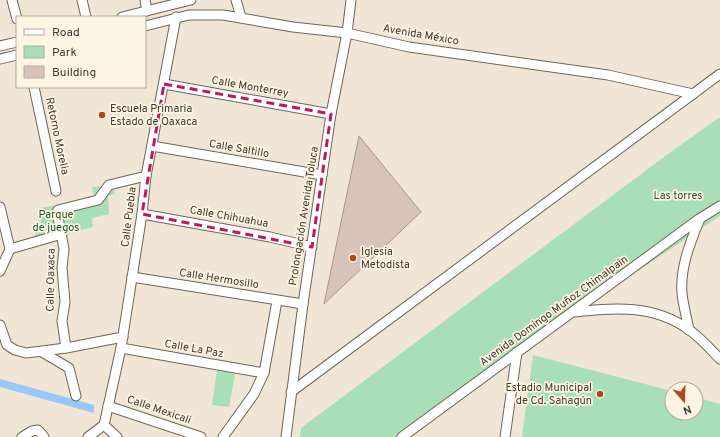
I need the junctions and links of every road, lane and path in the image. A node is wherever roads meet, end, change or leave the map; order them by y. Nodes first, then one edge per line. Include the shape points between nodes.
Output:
1 (12, 0) edge
2 (82, 0) edge
3 (145, 0) edge
4 (191, 0) edge
5 (351, 0) edge
6 (235, 1) edge
7 (147, 11) junction
8 (16, 16) edge
9 (86, 16) edge
10 (126, 16) edge
11 (241, 17) junction
12 (176, 18) junction
13 (146, 26) edge
14 (347, 33) junction
15 (16, 42) edge
16 (0, 46) edge
17 (16, 55) edge
18 (0, 59) edge
19 (720, 74) edge
20 (164, 84) junction
21 (34, 88) edge
22 (693, 94) junction
23 (331, 114) junction
24 (152, 146) junction
25 (322, 175) junction
26 (146, 176) junction
27 (56, 191) dead end
28 (720, 206) edge
29 (0, 207) edge
30 (142, 214) junction
31 (699, 219) junction
32 (62, 234) junction
33 (312, 247) junction
34 (10, 249) junction
35 (0, 271) edge
36 (132, 277) junction
37 (278, 301) junction
38 (302, 304) junction
39 (574, 312) junction
40 (0, 326) edge
41 (689, 330) junction
42 (123, 337) junction
43 (66, 348) junction
44 (121, 348) junction
45 (42, 352) junction
46 (517, 352) junction
47 (720, 359) edge
48 (264, 373) junction
49 (291, 392) junction
50 (76, 396) dead end
51 (106, 415) junction
52 (22, 437) edge
53 (44, 437) edge
54 (88, 437) edge
55 (117, 437) edge
56 (201, 437) edge
57 (223, 437) edge
58 (286, 437) edge
59 (402, 437) edge
60 (505, 437) edge

1 - 8 street
2 - 9 street
3 - 7 street
4 - 7 street
5 - 14 street, Prolongación Avenida Toluca
6 - 11 street
7 - 10 street
11 - 12 street, Avenida México via 199,14
11 - 14 street, Avenida México
12 - 13 street, Avenida México
12 - 20 street, Calle Puebla
14 - 22 street, Avenida México via 409,46 608,75
14 - 23 street, Prolongación Avenida Toluca
15 - 16 street
17 - 18 street
19 - 22 street
20 - 23 street, Calle Monterrey
20 - 24 street, Calle Puebla
21 - 27 street, Retorno Morelia
22 - 49 street
23 - 25 street, Prolongación Avenida Toluca
24 - 25 street, Calle Saltillo
24 - 26 street, Calle Puebla
25 - 33 street, Prolongación Avenida Toluca
26 - 30 street, Calle Puebla
26 - 32 street, Calle Oaxaca via 109,185 98,200 59,209 57,212
28 - 31 street, Avenida Domingo Muñoz Chimalpain
29 - 34 street
30 - 33 street, Calle Chihuahua
30 - 36 street, Calle Puebla
31 - 39 street, Avenida Domingo Muñoz Chimalpain
31 - 41 street via 682,274 682,292
32 - 34 street
32 - 43 street, Calle Oaxaca via 65,302 62,321
33 - 38 street, Prolongación Avenida Toluca
34 - 35 street
36 - 37 street, Calle Hermosillo
36 - 42 street, Calle Puebla
37 - 38 street, Calle Hermosillo
37 - 48 street
38 - 49 street, Prolongación Avenida Toluca
39 - 41 street via 605,308 637,310 671,319
39 - 46 street, Avenida Domingo Muñoz Chimalpain
40 - 45 street via 7,345 15,350 26,353
41 - 47 street
42 - 43 street
42 - 44 street, Calle Puebla
43 - 45 street
44 - 48 street, Calle La Paz
44 - 51 street, Calle Puebla
45 - 50 street via 69,368
46 - 59 street, Avenida Domingo Muñoz Chimalpain
46 - 60 street
48 - 57 street via 254,394
49 - 58 street, Prolongación Avenida Toluca
51 - 54 street
51 - 55 street
51 - 56 street, Calle Mexicali
52 - 53 street via 35,430

